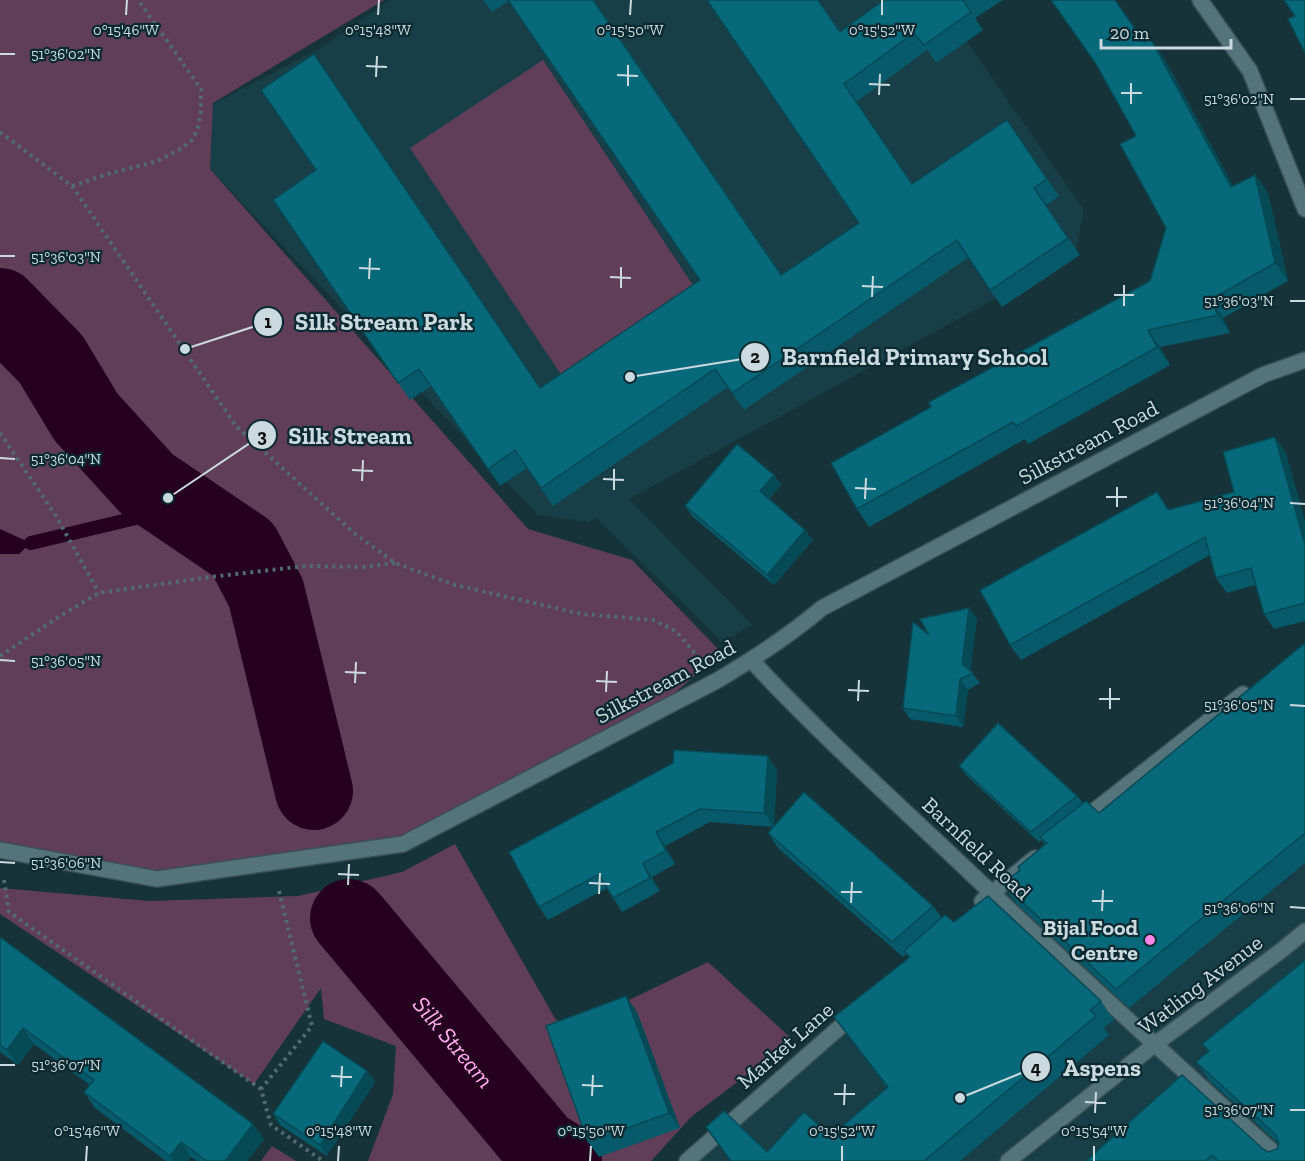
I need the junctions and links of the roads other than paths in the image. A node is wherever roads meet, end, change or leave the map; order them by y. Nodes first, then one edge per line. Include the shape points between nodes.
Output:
1 (1200, 0) edge
2 (1305, 209) edge
3 (1305, 360) edge
4 (751, 660) junction
5 (1259, 682) edge
6 (1065, 834) edge
7 (1047, 849) edge
8 (0, 850) edge
9 (991, 892) junction
10 (974, 907) edge
11 (1305, 931) edge
12 (864, 1006) edge
13 (1154, 1045) junction
14 (687, 1161) edge
15 (1008, 1161) edge
16 (1283, 1161) edge

1 - 2 street via 1250,71
3 - 4 street, Silkstream Road via 1263,375 832,603
4 - 8 street, Silkstream Road via 403,844 157,879
4 - 9 street, Barnfield Road via 787,699
5 - 6 street
7 - 9 street
9 - 10 street
9 - 13 street, Barnfield Road
11 - 13 street, Watling Avenue
12 - 14 street, Market Lane
13 - 15 street, Watling Avenue
13 - 16 street, Barnfield Road

